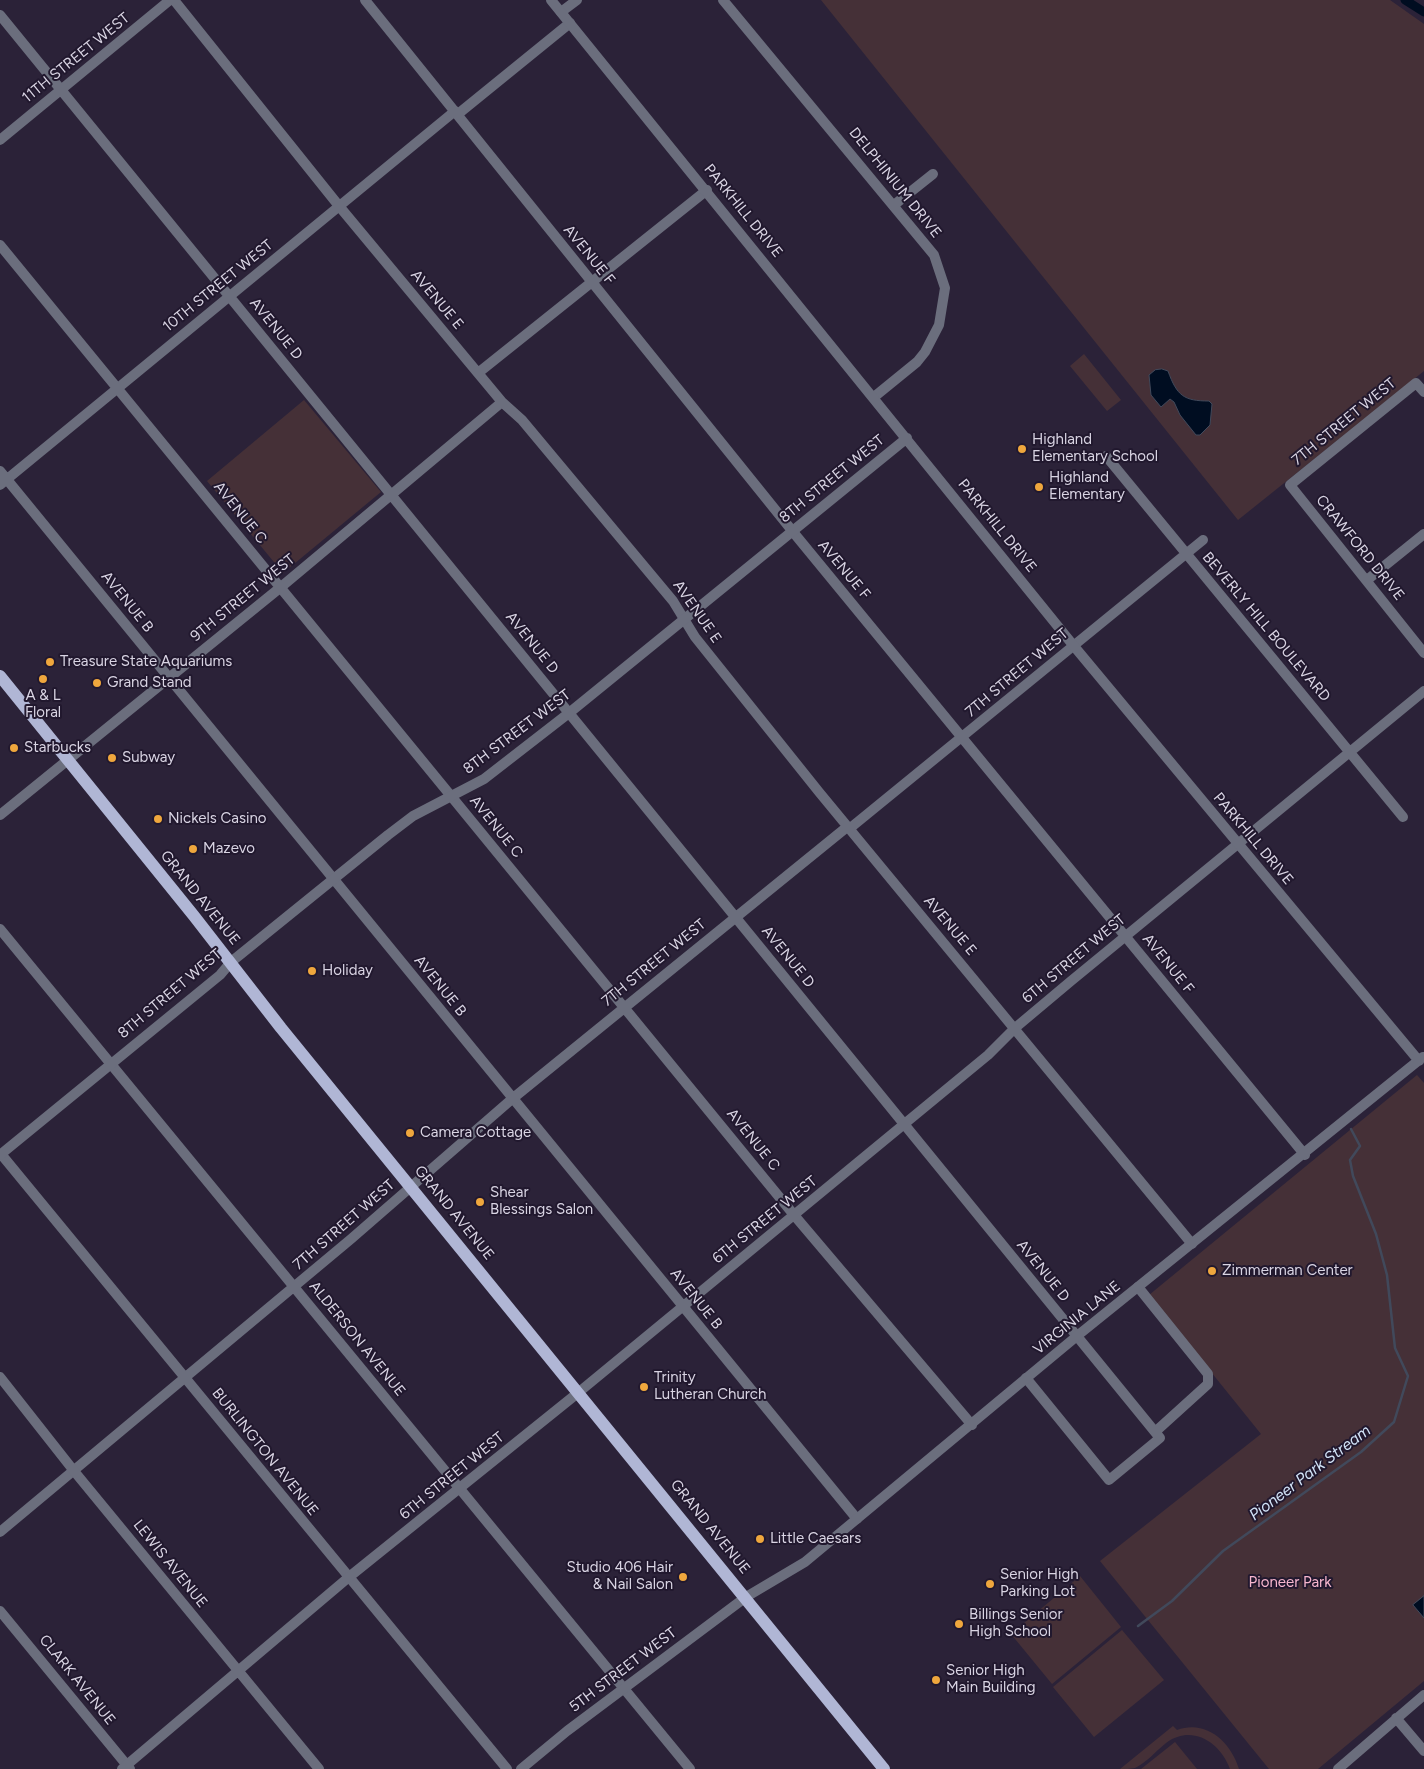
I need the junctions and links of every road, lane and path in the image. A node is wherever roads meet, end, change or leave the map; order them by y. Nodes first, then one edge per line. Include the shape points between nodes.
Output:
1 (172, 0) edge
2 (365, 0) edge
3 (551, 0) edge
4 (576, 0) edge
5 (723, 0) edge
6 (561, 12) junction
7 (0, 15) edge
8 (570, 23) junction
9 (60, 90) junction
10 (457, 112) junction
11 (0, 140) edge
12 (933, 174) dead end
13 (706, 190) junction
14 (894, 205) junction
15 (340, 206) junction
16 (0, 245) edge
17 (591, 282) junction
18 (230, 296) junction
19 (478, 373) junction
20 (118, 388) junction
21 (1424, 392) edge
22 (874, 397) junction
23 (502, 402) junction
24 (907, 438) junction
25 (1106, 456) dead end
26 (0, 471) edge
27 (4, 483) edge
28 (1290, 484) joint
29 (392, 494) junction
30 (792, 531) junction
31 (1424, 534) edge
32 (1203, 540) dead end
33 (1186, 554) junction
34 (1367, 580) junction
35 (281, 587) junction
36 (684, 619) junction
37 (1074, 645) junction
38 (1424, 653) edge
39 (0, 676) edge
40 (169, 678) junction
41 (1424, 691) edge
42 (569, 713) junction
43 (963, 737) junction
44 (1350, 752) junction
45 (67, 759) junction
46 (452, 797) junction
47 (0, 815) edge
48 (1403, 817) dead end
49 (848, 828) junction
50 (1238, 844) junction
51 (334, 879) junction
52 (736, 916) junction
53 (0, 929) edge
54 (1126, 935) junction
55 (231, 962) junction
56 (624, 1006) junction
57 (1015, 1028) junction
58 (1422, 1061) edge
59 (111, 1064) junction
60 (512, 1099) junction
61 (905, 1124) junction
62 (0, 1154) edge
63 (1305, 1154) junction
64 (411, 1186) junction
65 (794, 1216) junction
66 (1192, 1244) junction
67 (294, 1287) junction
68 (1138, 1288) junction
69 (683, 1307) junction
70 (1077, 1336) junction
71 (0, 1377) edge
72 (1026, 1378) junction
73 (186, 1379) junction
74 (579, 1392) junction
75 (972, 1425) junction
76 (1157, 1435) junction
77 (74, 1471) junction
78 (460, 1490) junction
79 (857, 1519) junction
80 (0, 1532) edge
81 (349, 1577) junction
82 (746, 1597) junction
83 (0, 1611) edge
84 (239, 1672) junction
85 (625, 1689) junction
86 (1424, 1695) edge
87 (1396, 1718) junction
88 (1424, 1751) edge
89 (127, 1768) edge
90 (1340, 1768) edge
91 (319, 1769) edge
92 (507, 1769) edge
93 (521, 1769) edge
94 (690, 1769) edge
95 (884, 1769) edge

1 - 9 street, 11TH STREET WEST
1 - 15 street, AVENUE E
2 - 10 street, AVENUE F
3 - 6 street, PARKHILL DRIVE
4 - 6 street
5 - 14 street, DELPHINIUM DRIVE
6 - 8 street, PARKHILL DRIVE
7 - 9 street, AVENUE D
8 - 10 street, 10TH STREET WEST
8 - 13 street, PARKHILL DRIVE
9 - 11 street, 11TH STREET WEST
9 - 18 street, AVENUE D
10 - 15 street, 10TH STREET WEST
10 - 17 street, AVENUE F
12 - 14 street
13 - 17 street
13 - 22 street, PARKHILL DRIVE
14 - 22 street, DELPHINIUM DRIVE via 934,255 945,288 939,325 925,352
15 - 18 street, 10TH STREET WEST
15 - 19 street, AVENUE E
16 - 20 street, AVENUE C
17 - 19 street
17 - 30 street, AVENUE F
18 - 20 street, 10TH STREET WEST
18 - 29 street, AVENUE D
19 - 23 street, AVENUE E
20 - 27 street, 10TH STREET WEST
20 - 35 street, AVENUE C
21 - 28 street, 7TH STREET WEST via 1416,383
22 - 24 street, PARKHILL DRIVE
23 - 29 street, 9TH STREET WEST
23 - 36 street, AVENUE E via 522,420
24 - 30 street, 8TH STREET WEST
24 - 37 street, PARKHILL DRIVE
25 - 33 street, BEVERLY HILL BOULEVARD
26 - 27 street, AVENUE B
27 - 40 street, AVENUE B
28 - 34 street, CRAWFORD DRIVE
29 - 35 street, 9TH STREET WEST
29 - 42 street, AVENUE D
30 - 36 street, 8TH STREET WEST
30 - 43 street, AVENUE F
31 - 34 street
32 - 33 street, 7TH STREET WEST
33 - 37 street, 7TH STREET WEST
33 - 44 street, BEVERLY HILL BOULEVARD
34 - 38 street, CRAWFORD DRIVE
35 - 40 street, 9TH STREET WEST
35 - 46 street, AVENUE C
36 - 42 street, 8TH STREET WEST
36 - 49 street, AVENUE E
37 - 43 street, 7TH STREET WEST
37 - 50 street, PARKHILL DRIVE
39 - 45 main road, GRAND AVENUE
40 - 45 street, 9TH STREET WEST
40 - 51 street, AVENUE B
41 - 44 street, 6TH STREET WEST
42 - 46 street, 8TH STREET WEST via 484,780
42 - 52 street, AVENUE D
43 - 49 street, 7TH STREET WEST
43 - 54 street, AVENUE F
44 - 48 street, BEVERLY HILL BOULEVARD
44 - 50 street, 6TH STREET WEST
45 - 47 street, 9TH STREET WEST
45 - 55 main road, GRAND AVENUE
46 - 51 street, 8TH STREET WEST via 413,816
46 - 56 street, AVENUE C
49 - 52 street, 7TH STREET WEST
49 - 57 street, AVENUE E
50 - 54 street, 6TH STREET WEST
50 - 58 street, PARKHILL DRIVE
51 - 55 street, 8TH STREET WEST
51 - 60 street, AVENUE B
52 - 56 street, 7TH STREET WEST
52 - 61 street, AVENUE D
53 - 59 street, ALDERSON AVENUE
54 - 57 street, 6TH STREET WEST
54 - 63 street, AVENUE F
55 - 59 street, 8TH STREET WEST via 220,975
55 - 64 main road, GRAND AVENUE
56 - 60 street, 7TH STREET WEST
56 - 65 street, AVENUE C
57 - 61 street, 6TH STREET WEST via 988,1055
57 - 66 street, AVENUE E
58 - 63 street, VIRGINIA LANE
59 - 62 street, 8TH STREET WEST
59 - 67 street, ALDERSON AVENUE
60 - 64 street, 7TH STREET WEST
60 - 69 street, AVENUE B
61 - 65 street, 6TH STREET WEST
61 - 70 street, AVENUE D
62 - 73 street, BURLINGTON AVENUE
63 - 66 street, VIRGINIA LANE
64 - 67 street, 7TH STREET WEST
64 - 74 main road, GRAND AVENUE
65 - 69 street, 6TH STREET WEST
65 - 75 street, AVENUE C
66 - 68 street, VIRGINIA LANE
67 - 73 street, 7TH STREET WEST
67 - 78 street, ALDERSON AVENUE
68 - 70 street, VIRGINIA LANE
68 - 76 street via 1208,1374 1208,1384
69 - 74 street, 6TH STREET WEST
69 - 79 street, AVENUE B
70 - 72 street, VIRGINIA LANE
70 - 76 street, AVENUE D
71 - 77 street, LEWIS AVENUE
72 - 75 street, VIRGINIA LANE
72 - 76 street via 1109,1480
73 - 77 street, 7TH STREET WEST
73 - 81 street, BURLINGTON AVENUE
74 - 78 street, 6TH STREET WEST
74 - 82 main road, GRAND AVENUE
75 - 79 street, VIRGINIA LANE
77 - 80 street, 7TH STREET WEST
77 - 84 street, LEWIS AVENUE
78 - 81 street, 6TH STREET WEST
78 - 85 street, ALDERSON AVENUE
79 - 82 street, VIRGINIA LANE via 805,1562
81 - 84 street, 6TH STREET WEST
81 - 92 street, BURLINGTON AVENUE
82 - 85 street, 5TH STREET WEST
82 - 95 main road, GRAND AVENUE
83 - 89 street, CLARK AVENUE
84 - 89 street, 6TH STREET WEST
84 - 91 street, LEWIS AVENUE
85 - 93 street, 5TH STREET WEST
85 - 94 street, ALDERSON AVENUE
86 - 87 street
87 - 88 street
87 - 90 street

